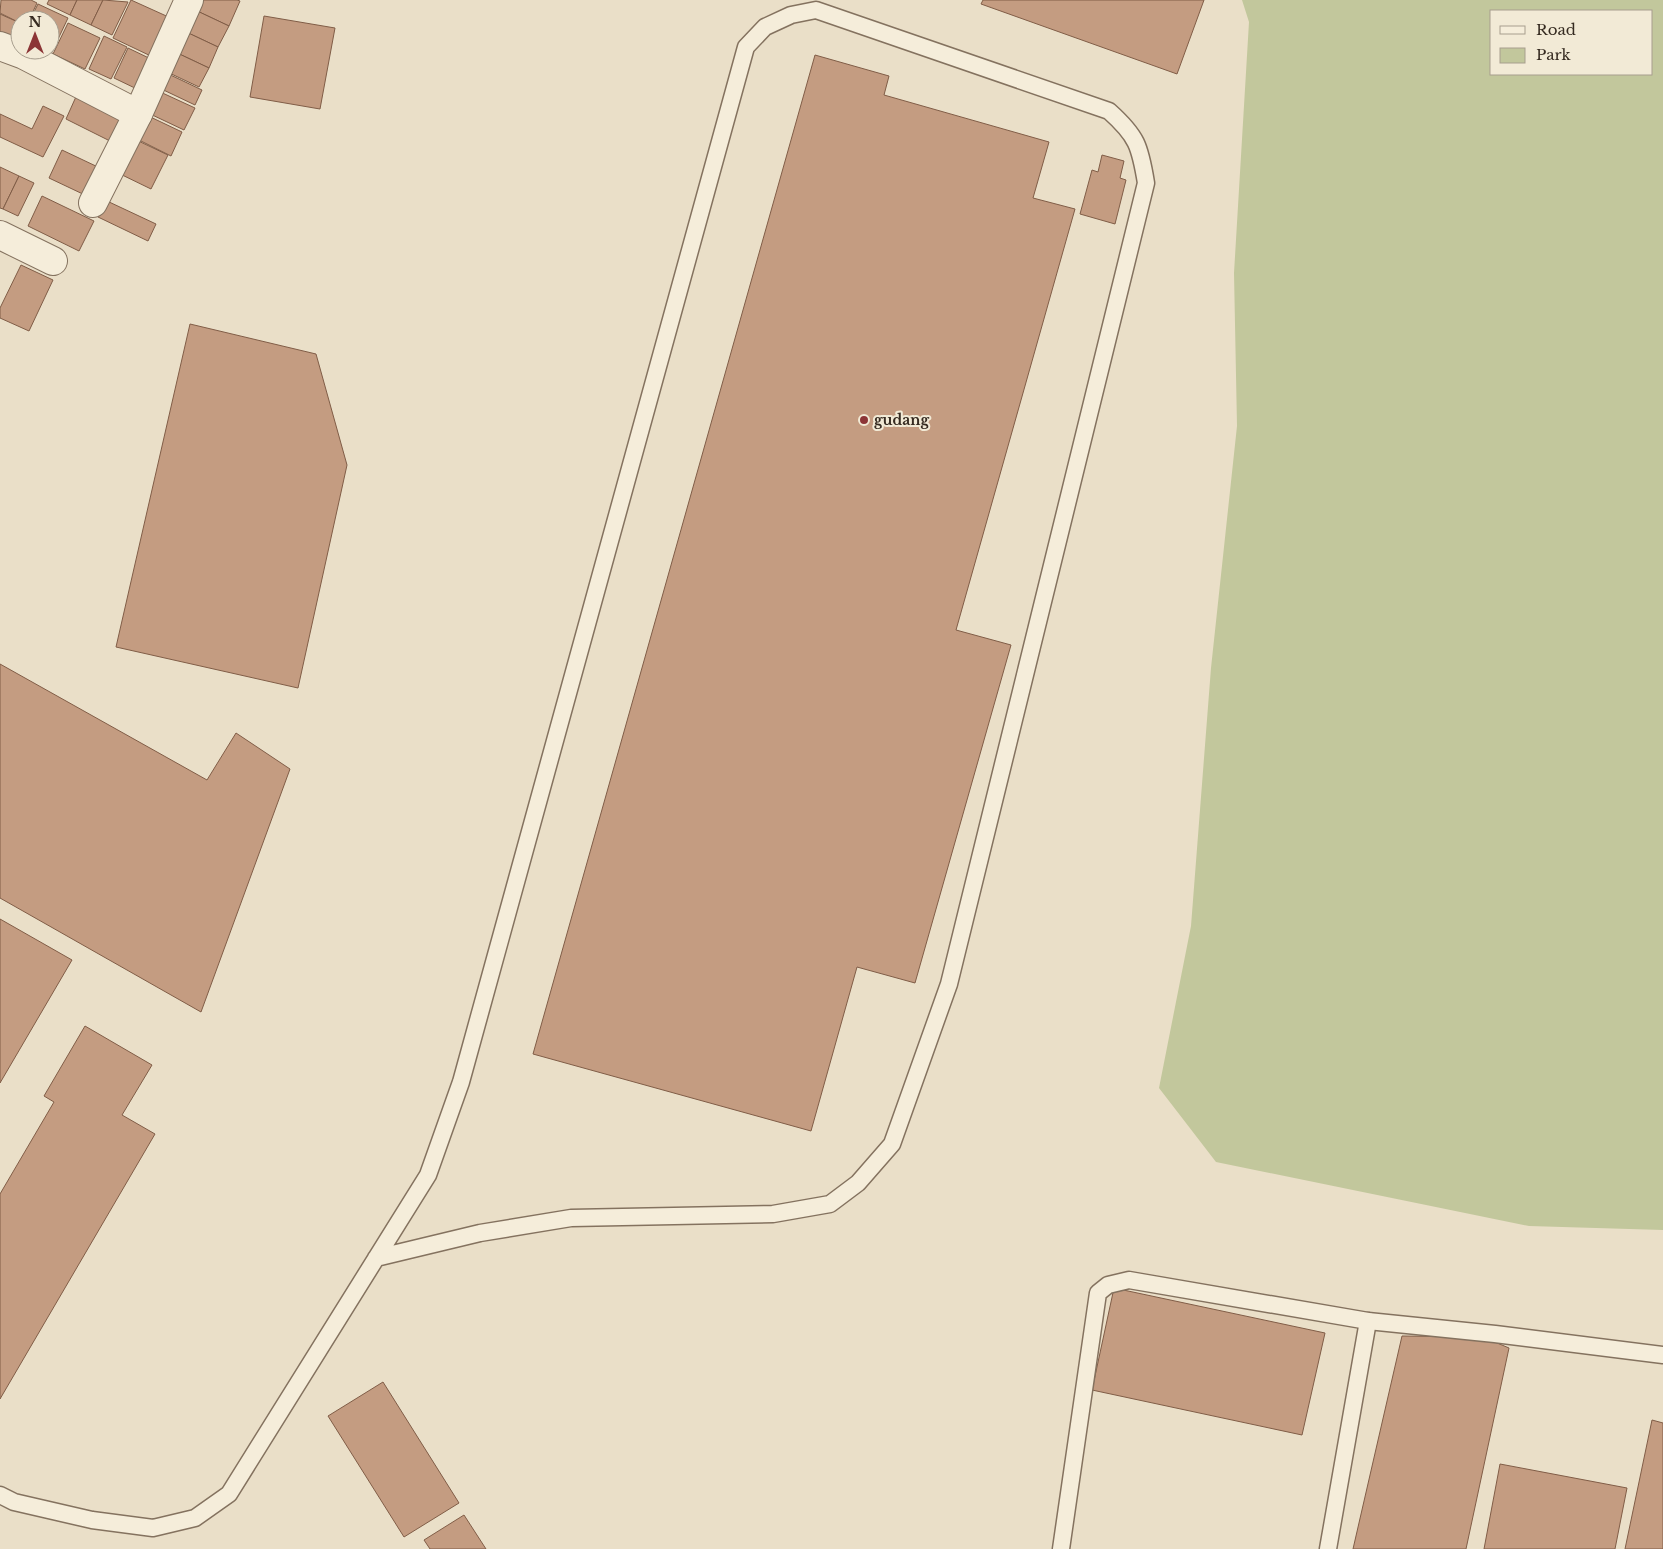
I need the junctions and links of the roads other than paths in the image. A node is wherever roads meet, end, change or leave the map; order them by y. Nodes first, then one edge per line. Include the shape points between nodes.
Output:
1 (189, 0) edge
2 (32, 60) edge
3 (138, 114) junction
4 (93, 203) dead end
5 (0, 235) edge
6 (53, 260) dead end
7 (376, 1258) junction
8 (1368, 1321) junction
9 (1663, 1355) edge
10 (0, 1495) edge
11 (1061, 1549) edge
12 (1328, 1549) edge

1 - 3 street
2 - 3 street
3 - 4 street
5 - 6 street
7 - 7 lane via 480,1233 571,1218 773,1214 830,1204 858,1183 892,1144 949,984 1146,182 1141,152 1130,129 1109,111 816,10 791,15 765,27 746,47 461,1082 428,1174
7 - 10 lane via 229,1494 195,1518 153,1528 92,1520 14,1502
8 - 9 lane
8 - 11 lane via 1128,1280 1108,1285 1098,1293
8 - 12 lane

